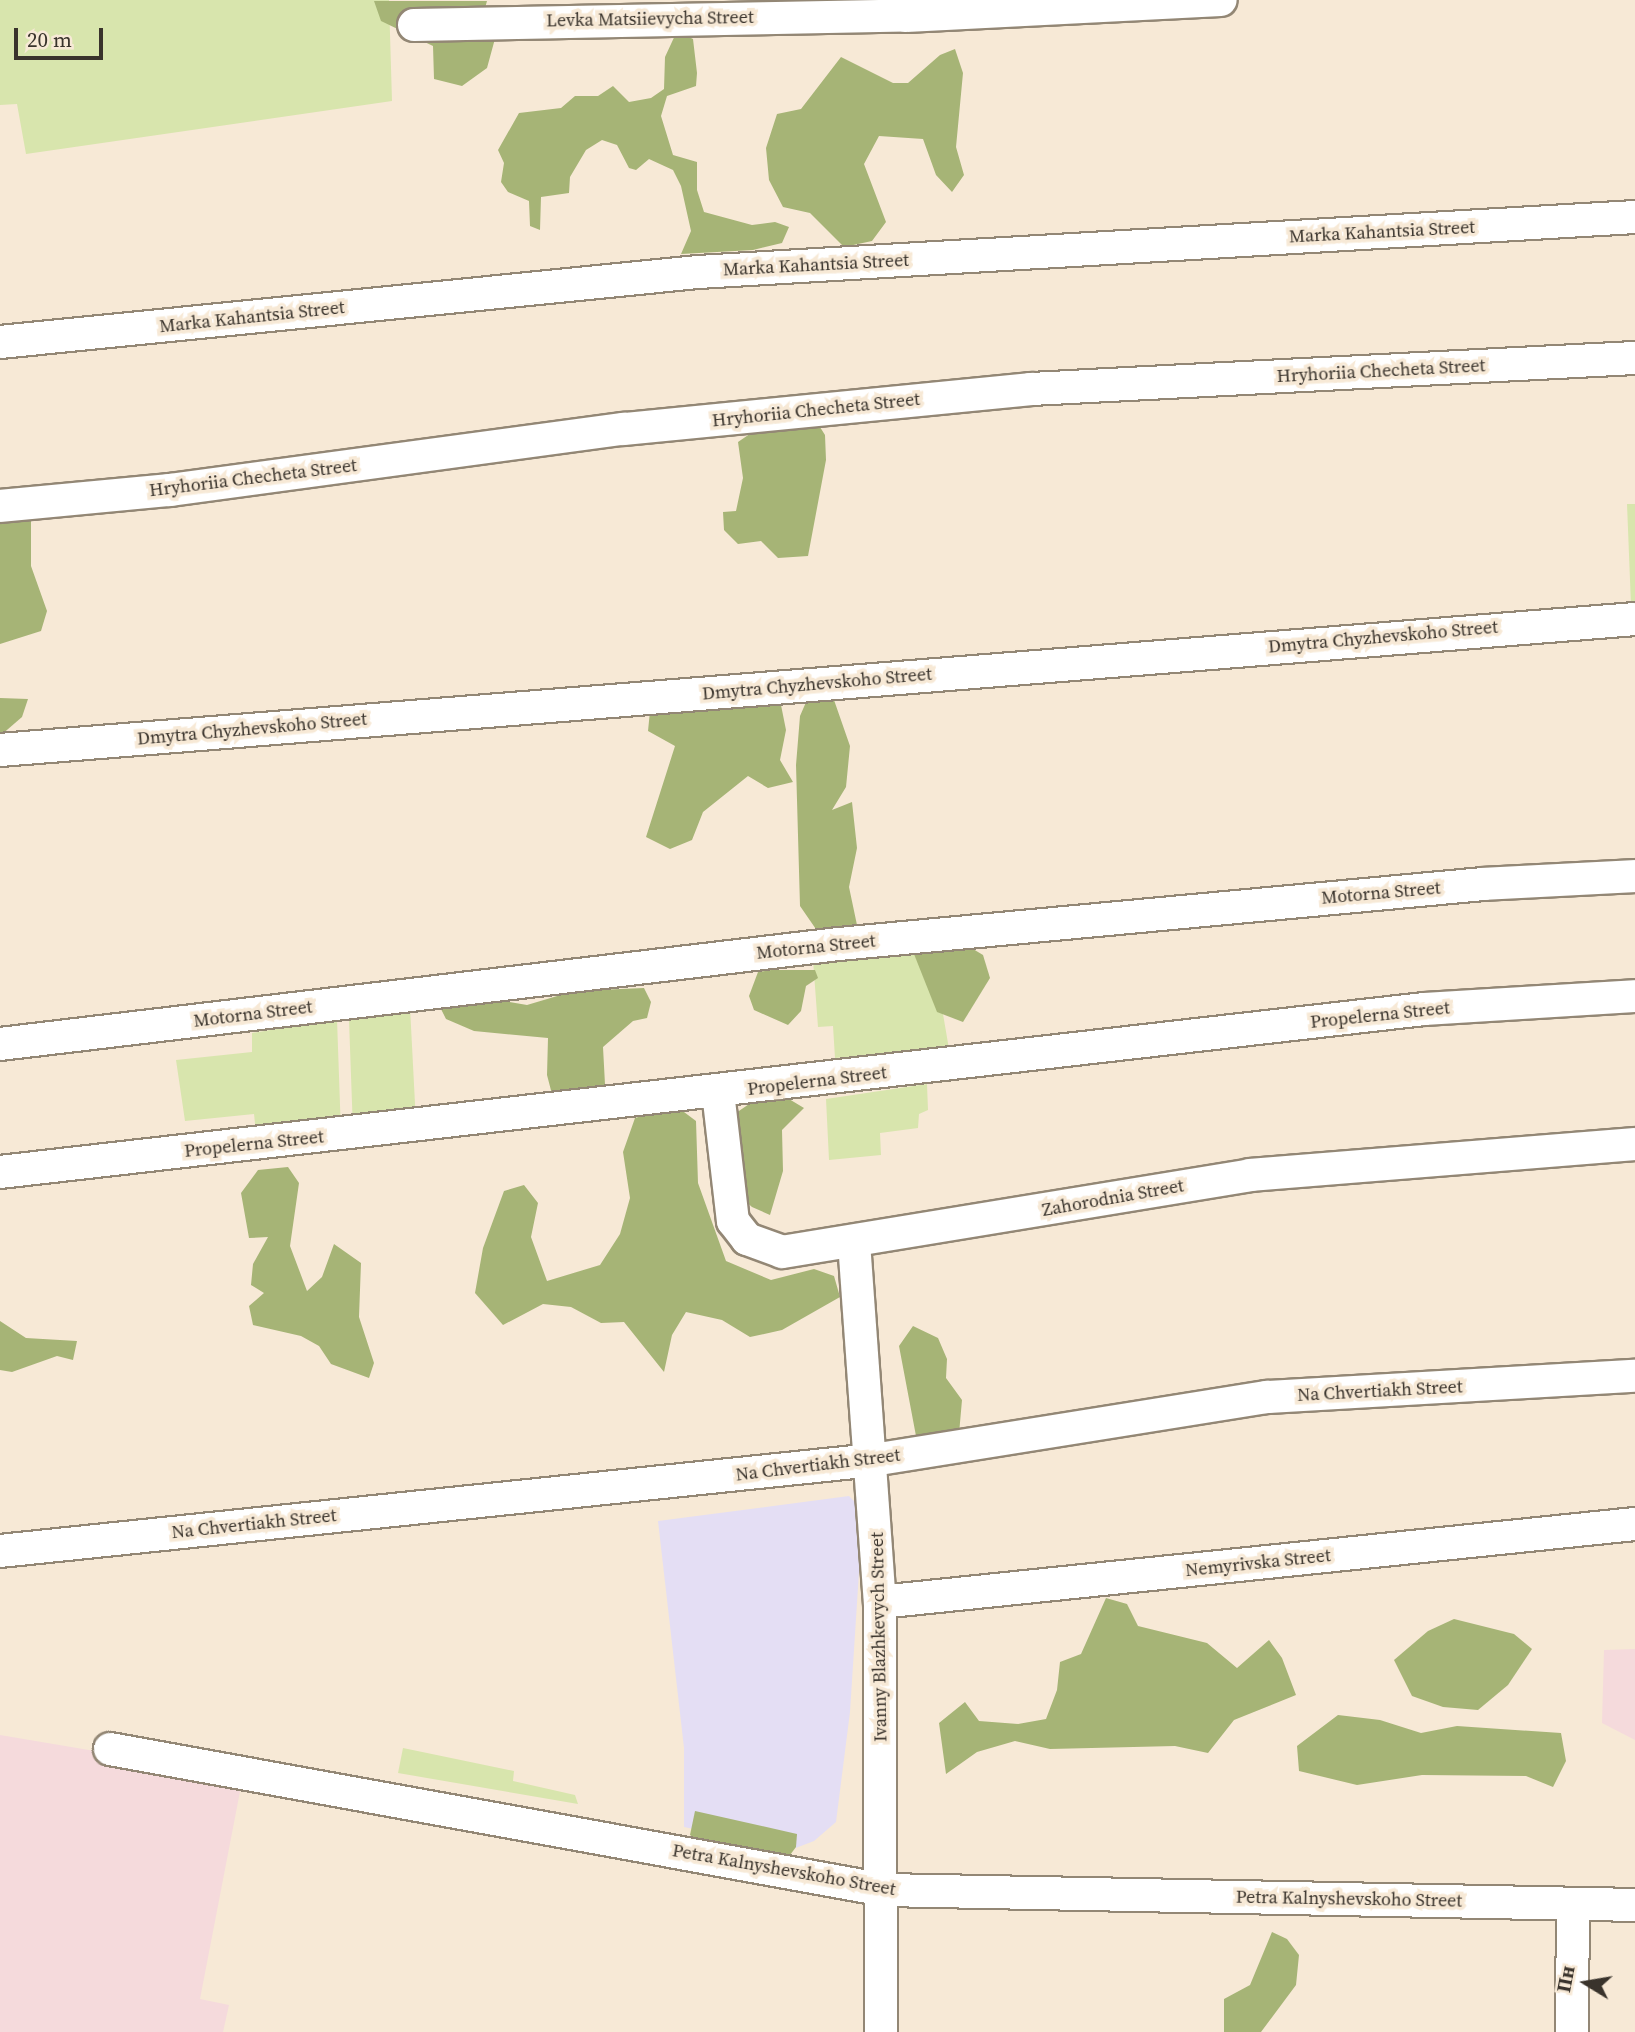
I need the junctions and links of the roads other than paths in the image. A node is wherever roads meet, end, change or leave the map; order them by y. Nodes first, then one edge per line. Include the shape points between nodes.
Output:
1 (1221, 0) edge
2 (836, 7) edge
3 (414, 25) dead end
4 (1635, 217) edge
5 (0, 342) edge
6 (1635, 358) edge
7 (0, 506) edge
8 (1635, 619) edge
9 (0, 750) edge
10 (1635, 876) edge
11 (1635, 996) edge
12 (0, 1044) edge
13 (718, 1092) junction
14 (1635, 1144) edge
15 (0, 1172) edge
16 (854, 1242) junction
17 (1635, 1376) edge
18 (873, 1460) junction
19 (1635, 1524) edge
20 (0, 1551) edge
21 (880, 1602) junction
22 (110, 1749) dead end
23 (884, 1890) junction
24 (1573, 1904) junction
25 (1635, 1905) edge
26 (881, 2032) edge
27 (1572, 2032) edge

1 - 2 street, Levka Matsiievycha Street via 905,16
2 - 3 street, Levka Matsiievycha Street
4 - 5 street, Marka Kahantsia Street via 698,272
6 - 7 street, Hryhoriia Checheta Street via 1017,390 624,429 170,490
8 - 9 street, Dmytra Chyzhevskoho Street
10 - 12 street, Motorna Street via 1483,884 839,944
11 - 13 street, Propelerna Street via 1424,1009
13 - 15 street, Propelerna Street
13 - 16 street, Zahorodnia Street via 733,1221 747,1239 782,1252
14 - 16 street, Zahorodnia Street via 1250,1175
16 - 18 street, Ivanny Blazhkevych Street
17 - 18 street, Na Chvertiakh Street via 1267,1397
18 - 20 street, Na Chvertiakh Street
18 - 21 street, Ivanny Blazhkevych Street
19 - 21 street, Nemyrivska Street
21 - 23 street, Ivanny Blazhkevych Street
22 - 23 street, Petra Kalnyshevskoho Street
23 - 24 street, Petra Kalnyshevskoho Street
23 - 26 street, Ivanny Blazhkevych Street
24 - 25 street, Petra Kalnyshevskoho Street
24 - 27 street

